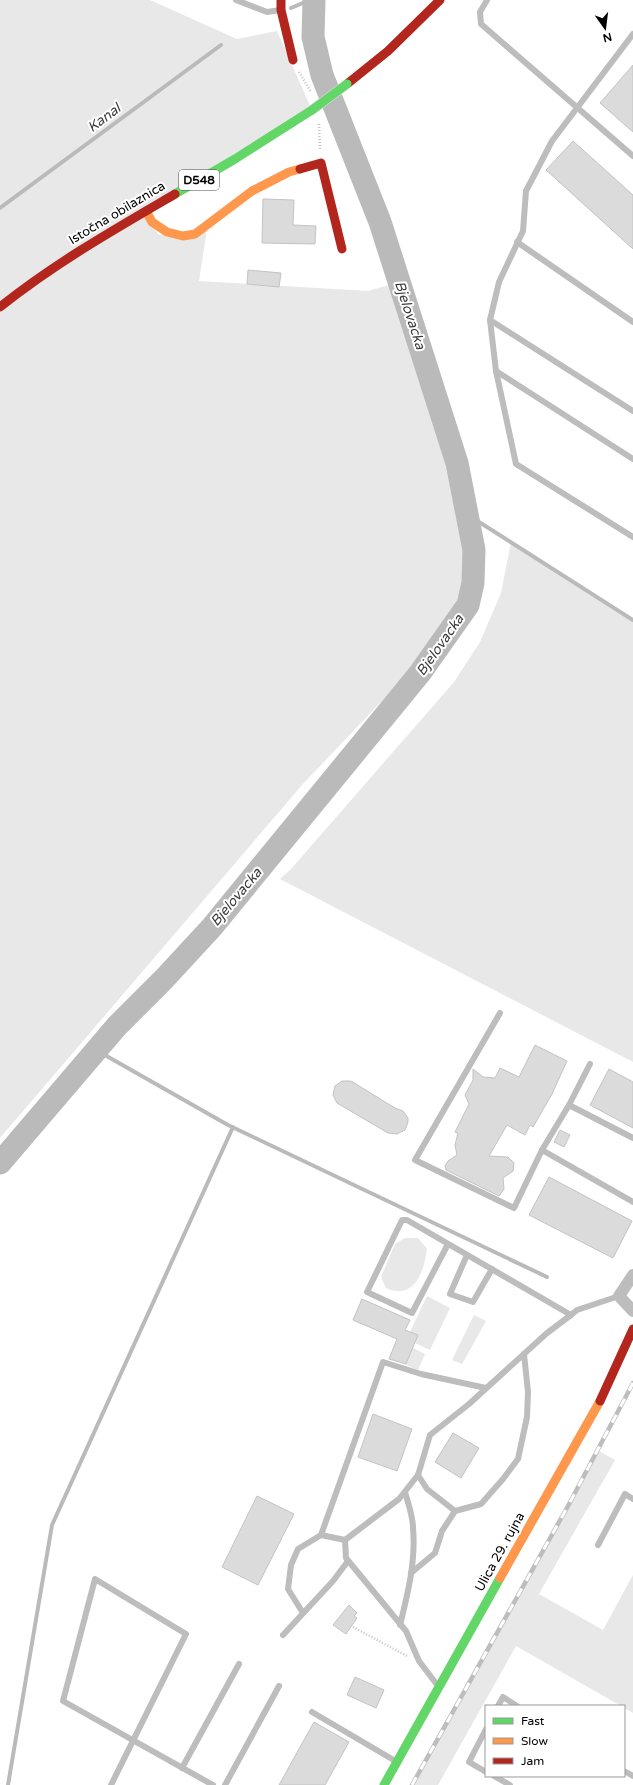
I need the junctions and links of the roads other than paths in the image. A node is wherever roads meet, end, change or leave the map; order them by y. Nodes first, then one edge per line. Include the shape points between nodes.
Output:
1 (236, 0) edge
2 (281, 0) edge
3 (440, 0) edge
4 (487, 0) edge
5 (281, 10) junction
6 (633, 34) edge
7 (293, 60) dead end
8 (577, 107) junction
9 (633, 156) edge
10 (146, 211) junction
11 (517, 242) junction
12 (342, 249) dead end
13 (0, 307) edge
14 (490, 320) junction
15 (633, 322) edge
16 (496, 371) junction
17 (633, 411) edge
18 (633, 459) edge
19 (633, 537) edge
20 (500, 1013) dead end
21 (590, 1064) dead end
22 (569, 1105) junction
23 (633, 1138) edge
24 (542, 1150) junction
25 (633, 1202) edge
26 (448, 1244) junction
27 (467, 1255) junction
28 (492, 1269) junction
29 (633, 1275) edge
30 (619, 1296) junction
31 (633, 1311) edge
32 (571, 1315) junction
33 (633, 1330) edge
34 (524, 1354) junction
35 (486, 1388) junction
36 (418, 1475) junction
37 (405, 1492) junction
38 (633, 1499) edge
39 (455, 1511) junction
40 (321, 1535) junction
41 (345, 1540) junction
42 (598, 1545) dead end
43 (348, 1560) junction
44 (411, 1573) junction
45 (303, 1613) junction
46 (400, 1625) junction
47 (283, 1635) dead end
48 (239, 1664) dead end
49 (279, 1686) dead end
50 (439, 1687) junction
51 (499, 1705) edge
52 (515, 1705) edge
53 (312, 1712) dead end
54 (485, 1731) edge
55 (133, 1741) junction
56 (397, 1762) junction
57 (182, 1768) junction
58 (485, 1771) edge
59 (496, 1777) edge
60 (111, 1785) edge
61 (214, 1785) edge
62 (225, 1785) edge
63 (384, 1785) edge
64 (510, 1785) edge

1 - 5 lane via 267,12
2 - 5 street
3 - 10 street, Istočna obilaznica / D548, bridge via 388,51 312,110
4 - 8 lane via 480,12 481,24
5 - 7 street
6 - 8 lane
8 - 9 lane
8 - 11 lane via 552,141 526,191 523,231
10 - 12 street via 152,222 167,232 183,236 196,234 259,187 289,172 321,163
10 - 13 street, Istočna obilaznica / D548 via 34,280
11 - 14 lane via 499,282
11 - 15 lane
14 - 16 lane
14 - 17 lane
16 - 18 lane
16 - 19 lane via 516,464
20 - 24 lane via 414,1160 514,1208
21 - 22 lane
22 - 23 lane
22 - 24 lane
24 - 25 lane
26 - 26 lane via 407,1220 402,1220 367,1292 412,1313
26 - 27 lane
27 - 28 lane
27 - 28 lane via 450,1294 473,1302
28 - 32 lane
29 - 30 street
30 - 31 street
30 - 32 lane via 577,1310
32 - 34 lane
33 - 50 street, Ulica 29. rujna via 607,1388
34 - 35 lane
34 - 39 lane via 528,1392 527,1417 518,1459 481,1504
35 - 36 lane via 430,1435
35 - 40 lane via 421,1374 383,1362
36 - 37 lane
36 - 39 lane via 427,1489
37 - 41 lane
37 - 44 lane via 414,1527
38 - 42 lane via 625,1494
39 - 44 lane via 442,1531 434,1553
40 - 41 lane
40 - 45 lane via 298,1549 291,1565 288,1589
41 - 43 lane
43 - 45 lane via 333,1581
43 - 46 lane
44 - 46 lane
45 - 47 lane
46 - 50 lane via 406,1631 422,1664
48 - 57 lane
49 - 62 lane
50 - 56 street, Ulica 29. rujna
51 - 52 lane via 503,1697
53 - 56 lane
54 - 58 lane via 469,1762
55 - 55 lane via 186,1634 95,1579 62,1701
55 - 57 lane
55 - 60 lane
56 - 63 street, Ulica 29. rujna
57 - 61 lane
59 - 64 lane

